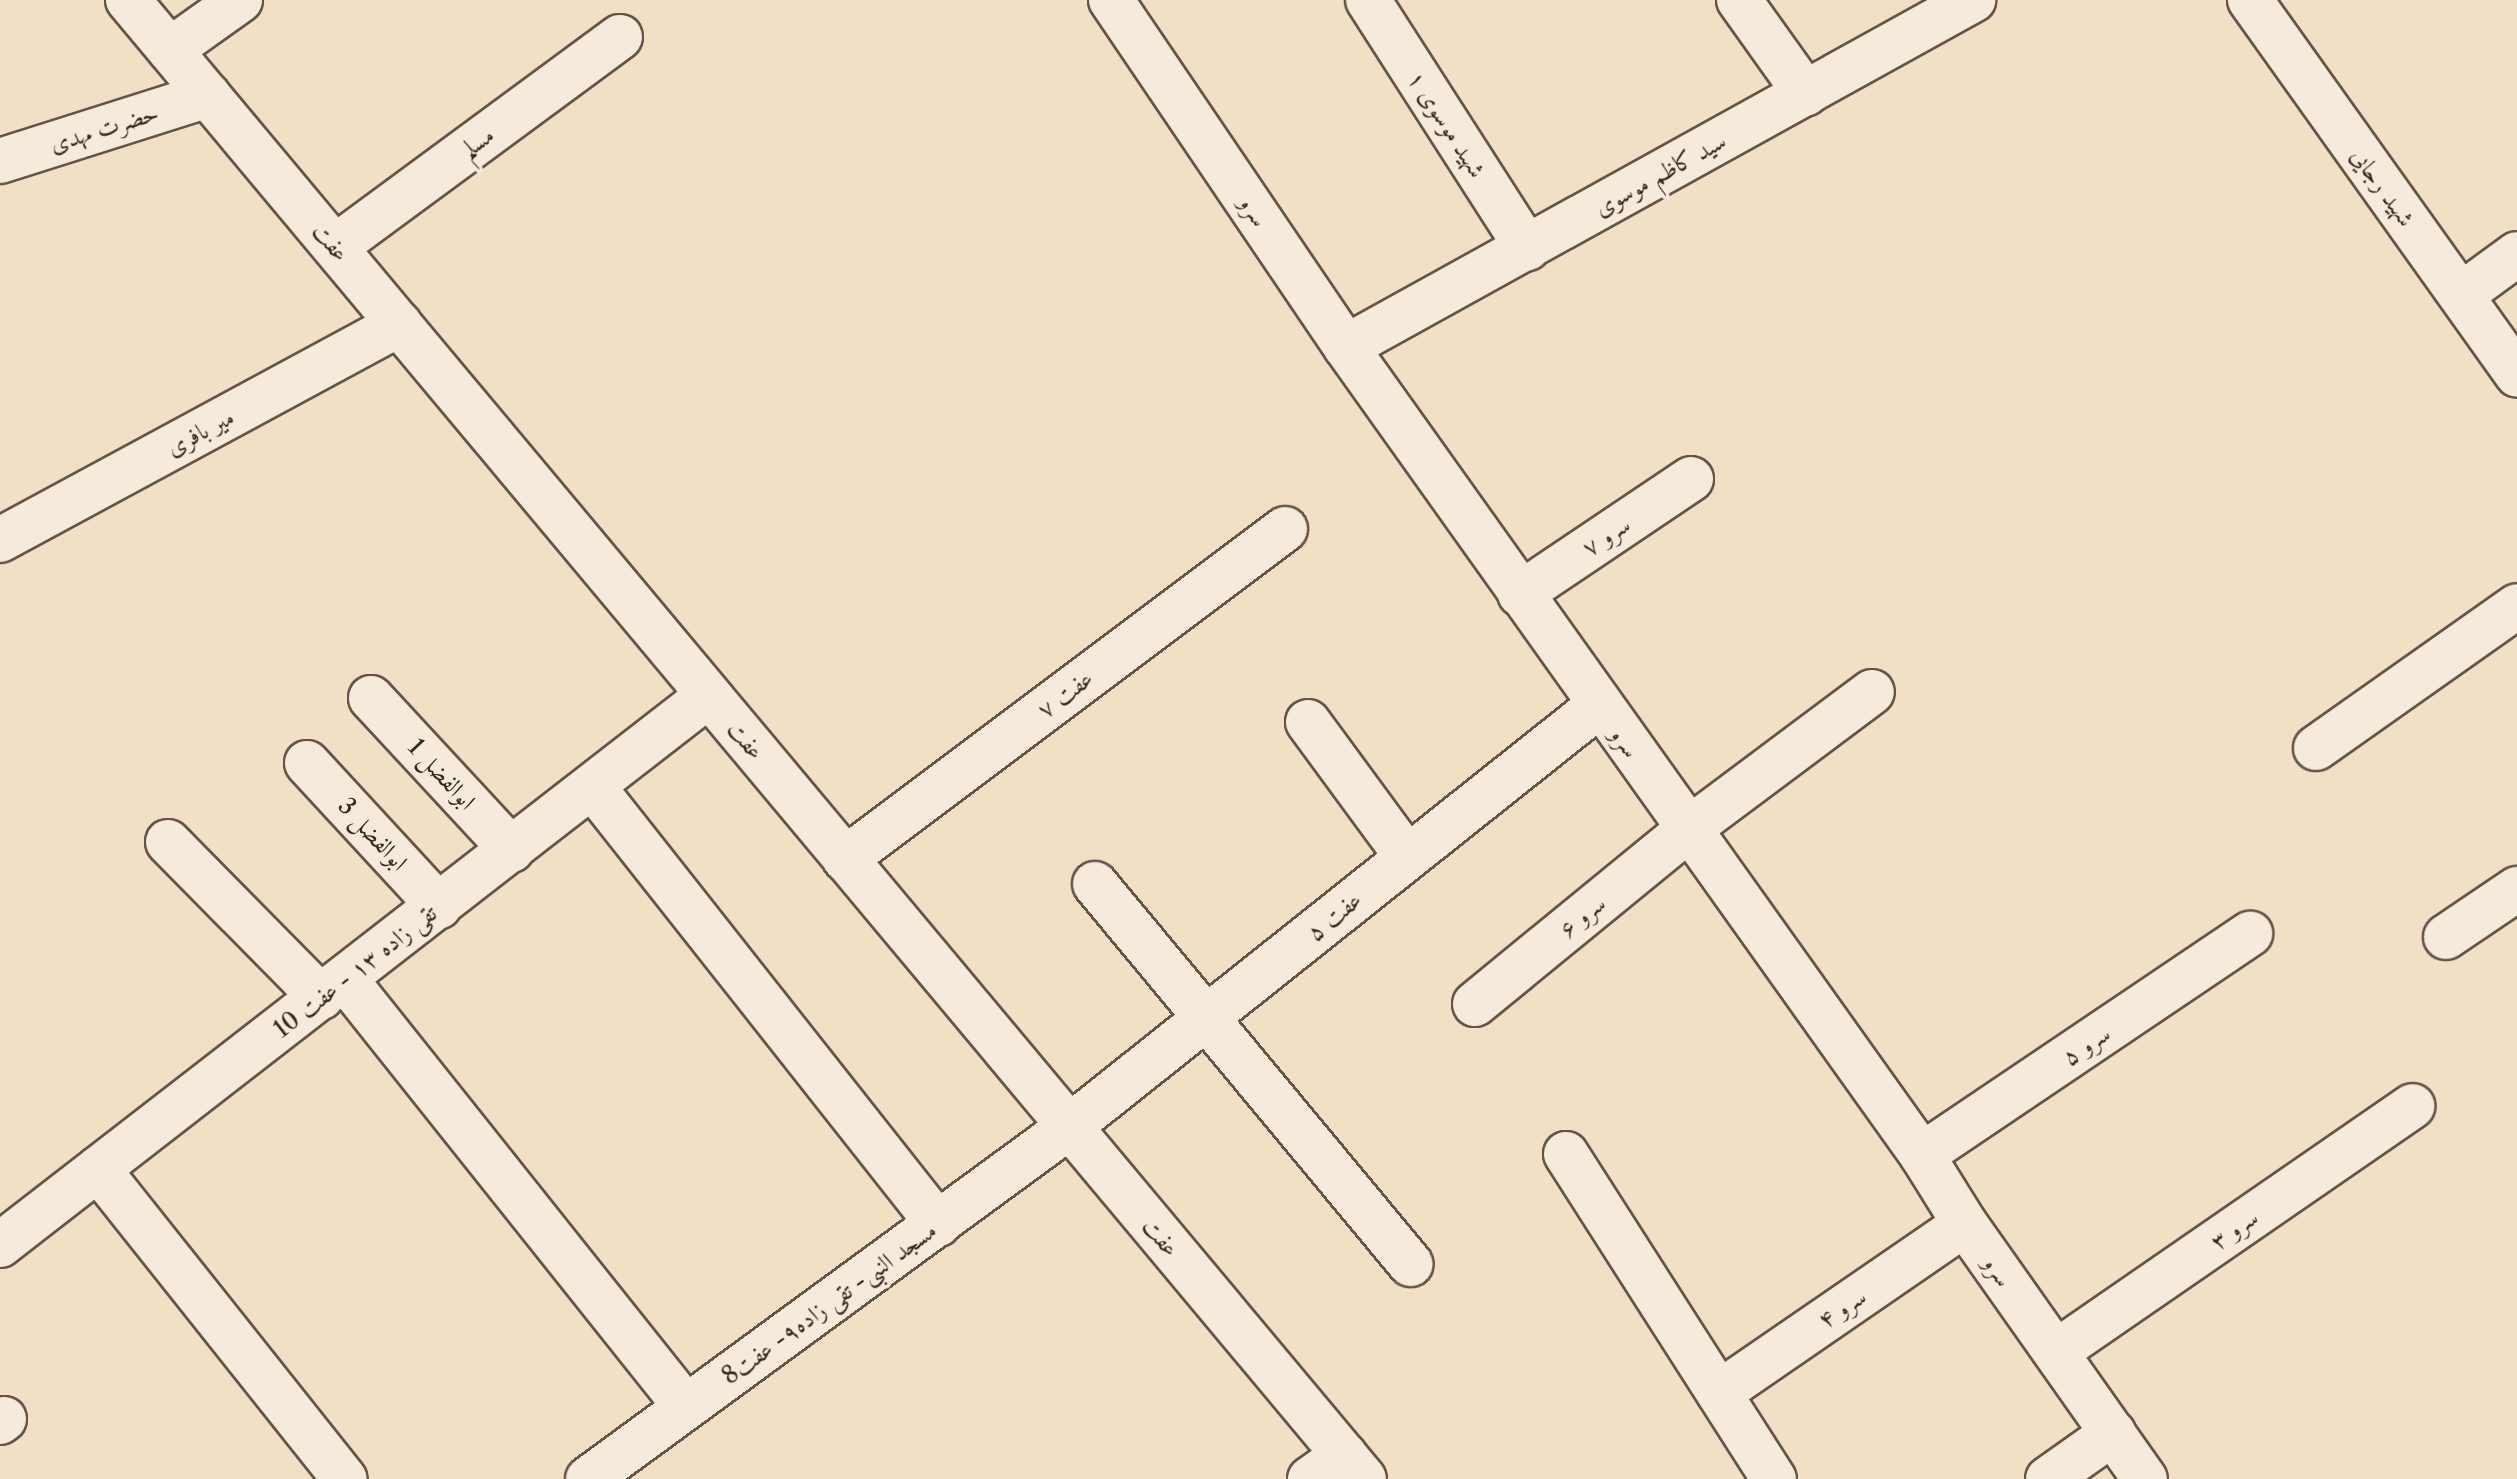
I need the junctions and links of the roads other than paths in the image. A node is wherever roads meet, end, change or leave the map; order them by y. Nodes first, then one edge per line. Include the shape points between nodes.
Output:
1 (128, 0) edge
2 (240, 0) edge
3 (1111, 0) edge
4 (1368, 0) edge
5 (1739, 0) edge
6 (1973, 0) edge
7 (2268, 7) edge
8 (620, 37) dead end
9 (170, 50) junction
10 (1806, 94) junction
11 (208, 95) junction
12 (0, 161) edge
13 (335, 247) junction
14 (1527, 248) junction
15 (2517, 254) edge
16 (2461, 295) junction
17 (399, 324) junction
18 (1346, 347) junction
19 (2517, 374) edge
20 (1691, 479) dead end
21 (1285, 529) dead end
22 (0, 540) edge
23 (1520, 594) junction
24 (2517, 606) edge
25 (1872, 692) dead end
26 (709, 695) junction
27 (371, 698) dead end
28 (1598, 706) junction
29 (1308, 722) dead end
30 (2316, 748) dead end
31 (307, 763) dead end
32 (593, 787) junction
33 (1690, 828) junction
34 (168, 842) dead end
35 (512, 850) junction
36 (1407, 857) junction
37 (845, 859) junction
38 (1095, 884) dead end
39 (2517, 889) edge
40 (439, 906) junction
41 (2250, 934) dead end
42 (2446, 937) dead end
43 (333, 988) junction
44 (1475, 1004) dead end
45 (1208, 1018) junction
46 (2412, 1106) dead end
47 (1069, 1127) junction
48 (1566, 1154) dead end
49 (1922, 1155) junction
50 (98, 1169) junction
51 (938, 1224) junction
52 (1965, 1224) junction
53 (0, 1245) edge
54 (1410, 1264) dead end
55 (2056, 1352) junction
56 (1719, 1393) junction
57 (686, 1407) junction
58 (2113, 1433) junction
59 (1339, 1471) edge
60 (345, 1479) edge
61 (588, 1479) edge
62 (1774, 1479) edge
63 (2048, 1479) edge
64 (2145, 1479) edge

1 - 9 street, عفت
2 - 9 street
3 - 18 street, سرو
4 - 14 street, شهید موسوی ۱
5 - 10 street
6 - 10 street, سید کاظم موسوی
7 - 16 street, شهید رجایی
8 - 13 street, مسلم
9 - 11 street, عفت
10 - 14 street, سید کاظم موسوی
11 - 12 street, حضرت مهدی
11 - 13 street, عفت
13 - 17 street, عفت
14 - 18 street, سید کاظم موسوی
15 - 16 street
16 - 19 street, شهید رجایی
17 - 22 street, میر بافری
17 - 26 street, عفت
18 - 23 street, سرو
20 - 23 street, سرو ۷
21 - 37 street, عفت ۷
23 - 28 street, سرو
24 - 30 street
25 - 33 street, سرو ۶
26 - 32 street, تقی زاده ۱۳ - عفت 10
26 - 37 street, عفت
27 - 35 street, ابوالفضل 1
28 - 33 street, سرو
28 - 36 street, عفت ۵
29 - 36 street
31 - 40 street, ابوالفضل 3
32 - 35 street, تقی زاده ۱۳ - عفت 10
32 - 51 street
33 - 44 street, سرو ۶
33 - 49 street, سرو
34 - 43 street
35 - 40 street, تقی زاده ۱۳ - عفت 10
36 - 45 street, عفت ۵
37 - 47 street, عفت
38 - 45 street
39 - 42 street
40 - 43 street, تقی زاده ۱۳ - عفت 10
41 - 49 street, سرو ۵
43 - 50 street, تقی زاده ۱۳ - عفت 10
43 - 57 street
45 - 47 street, عفت ۵
45 - 54 street
46 - 55 street, سرو ۳
47 - 51 street, مسجد النبی- تقی زاده۹- عفت8
47 - 59 street, عفت
48 - 56 street
49 - 52 street, سرو
50 - 53 street, تقی زاده ۱۳ - عفت 10
50 - 60 street
51 - 57 street, مسجد النبی- تقی زاده۹- عفت8
52 - 55 street, سرو
52 - 56 street, سرو ۴
55 - 58 street, سرو
56 - 62 street
57 - 61 street, مسجد النبی- تقی زاده۹- عفت8
58 - 63 street
58 - 64 street, سرو

